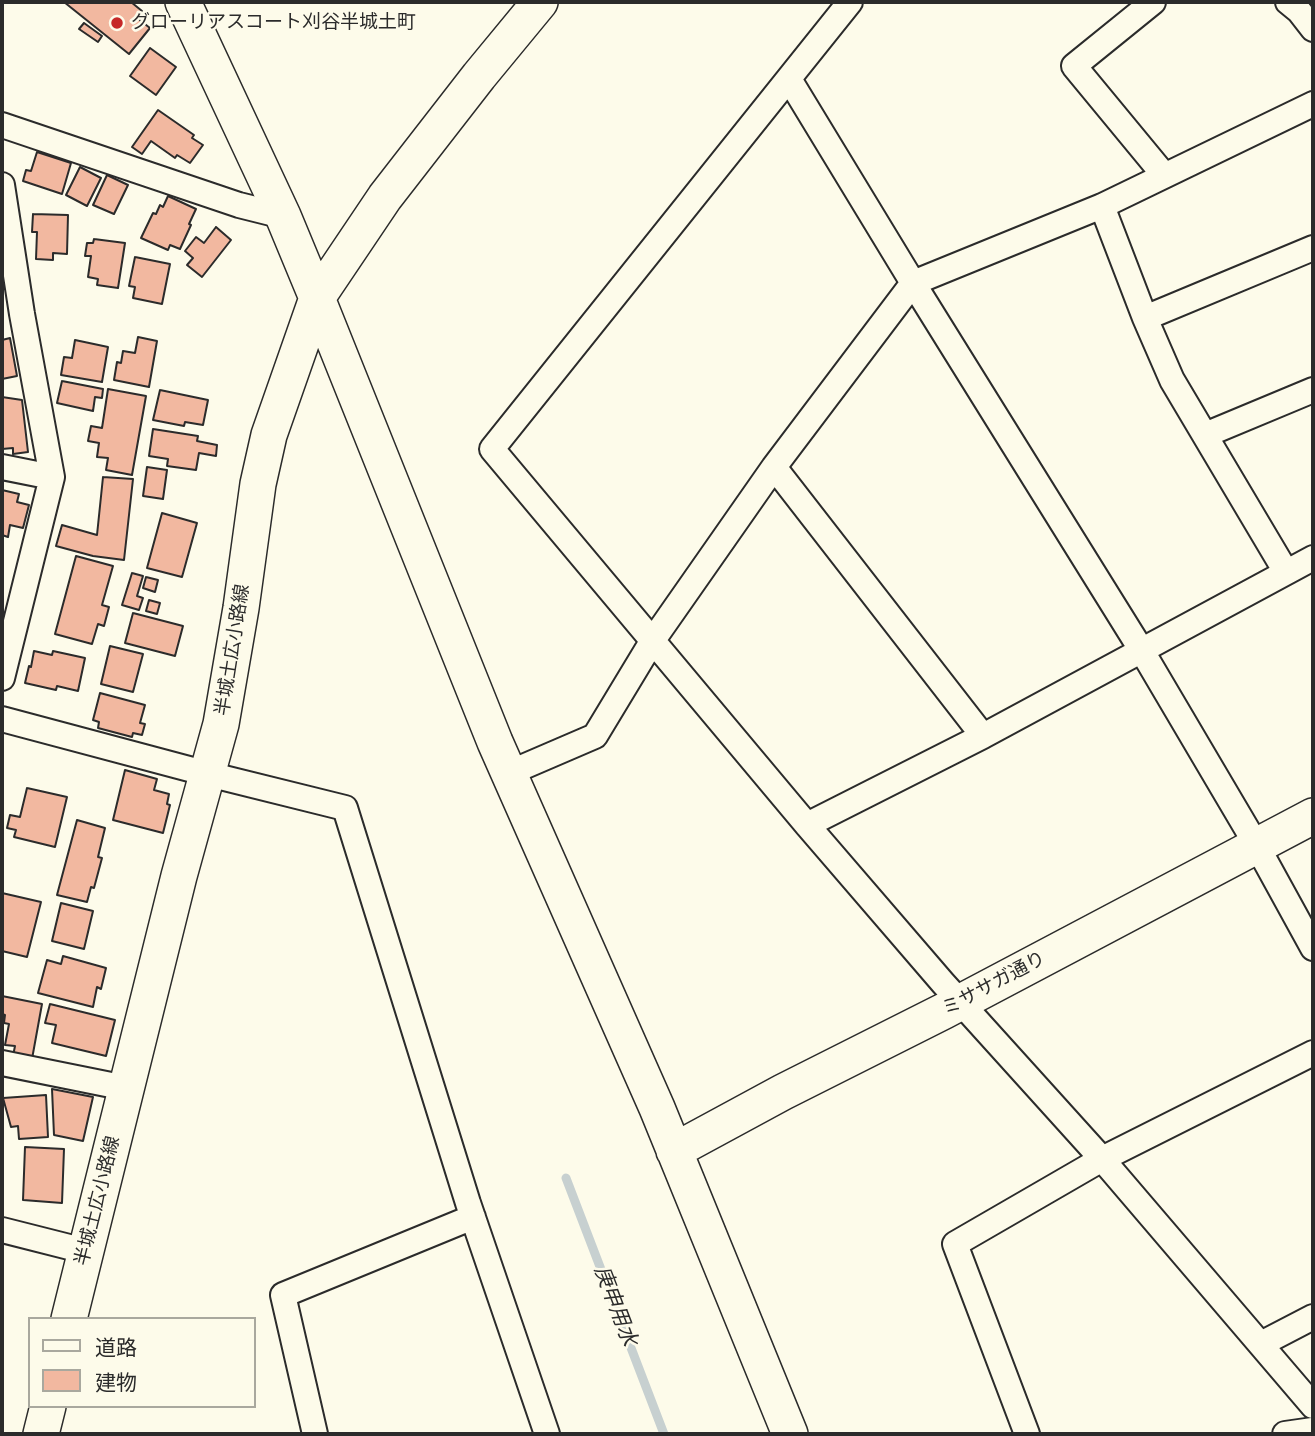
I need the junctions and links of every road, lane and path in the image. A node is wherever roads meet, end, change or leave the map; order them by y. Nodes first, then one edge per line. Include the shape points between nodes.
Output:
1 (183, 2) edge
2 (540, 2) edge
3 (850, 2) edge
4 (1153, 2) edge
5 (1288, 2) edge
6 (1313, 29) edge
7 (789, 79) junction
8 (1313, 104) edge
9 (2, 125) edge
10 (1164, 175) junction
11 (2, 185) edge
12 (1102, 206) junction
13 (283, 216) junction
14 (1313, 248) edge
15 (913, 283) junction
16 (317, 298) junction
17 (12, 312) edge
18 (1145, 318) junction
19 (1313, 390) edge
20 (1205, 435) junction
21 (2, 467) edge
22 (774, 467) junction
23 (52, 477) junction
24 (1313, 558) edge
25 (1286, 572) junction
26 (653, 640) junction
27 (1142, 651) junction
28 (2, 678) edge
29 (2, 719) edge
30 (983, 736) junction
31 (208, 774) junction
32 (509, 774) junction
33 (1313, 816) edge
34 (807, 825) junction
35 (1257, 846) junction
36 (1313, 948) edge
37 (960, 1002) junction
38 (1313, 1053) edge
39 (2, 1063) edge
40 (125, 1088) junction
41 (674, 1151) junction
42 (1102, 1159) junction
43 (473, 1217) junction
44 (2, 1230) edge
45 (85, 1251) junction
46 (69, 1317) edge
47 (1313, 1317) edge
48 (1261, 1344) junction
49 (1313, 1406) edge
50 (48, 1408) edge
51 (1313, 1430) edge
52 (41, 1434) edge
53 (315, 1434) edge
54 (547, 1434) edge
55 (790, 1434) edge
56 (1027, 1434) edge
57 (1284, 1434) edge

1 - 13 street
2 - 16 street, 半城土広小路線 via 385,197
3 - 7 street
4 - 10 street via 1074,66
5 - 6 street
7 - 15 street
7 - 26 street via 492,449
8 - 10 street
9 - 13 street
10 - 12 street
11 - 17 street
12 - 15 street
12 - 18 street
13 - 16 street
14 - 18 street
15 - 22 street
15 - 27 street
16 - 31 street, 半城土広小路線 via 269,435 221,724
16 - 32 street
17 - 23 street
18 - 20 street via 1172,380
19 - 20 street
20 - 25 street
21 - 23 street
22 - 26 street
22 - 30 street
23 - 28 street
24 - 25 street
25 - 27 street
26 - 32 street via 595,736
26 - 34 street
27 - 30 street
27 - 35 street
29 - 31 street
30 - 34 street
31 - 40 street, 半城土広小路線
31 - 43 street via 345,808
32 - 41 street
33 - 35 street, ミササガ通り
34 - 37 street
35 - 36 street
35 - 37 street, ミササガ通り
37 - 41 street, ミササガ通り
37 - 42 street
38 - 42 street
39 - 40 street
40 - 45 street, 半城土広小路線
41 - 55 street
42 - 48 street
42 - 56 street via 955,1244
43 - 53 street via 284,1295
43 - 54 street
44 - 45 street
45 - 46 street, 半城土広小路線
47 - 48 street
48 - 49 street
50 - 52 street
51 - 57 street

